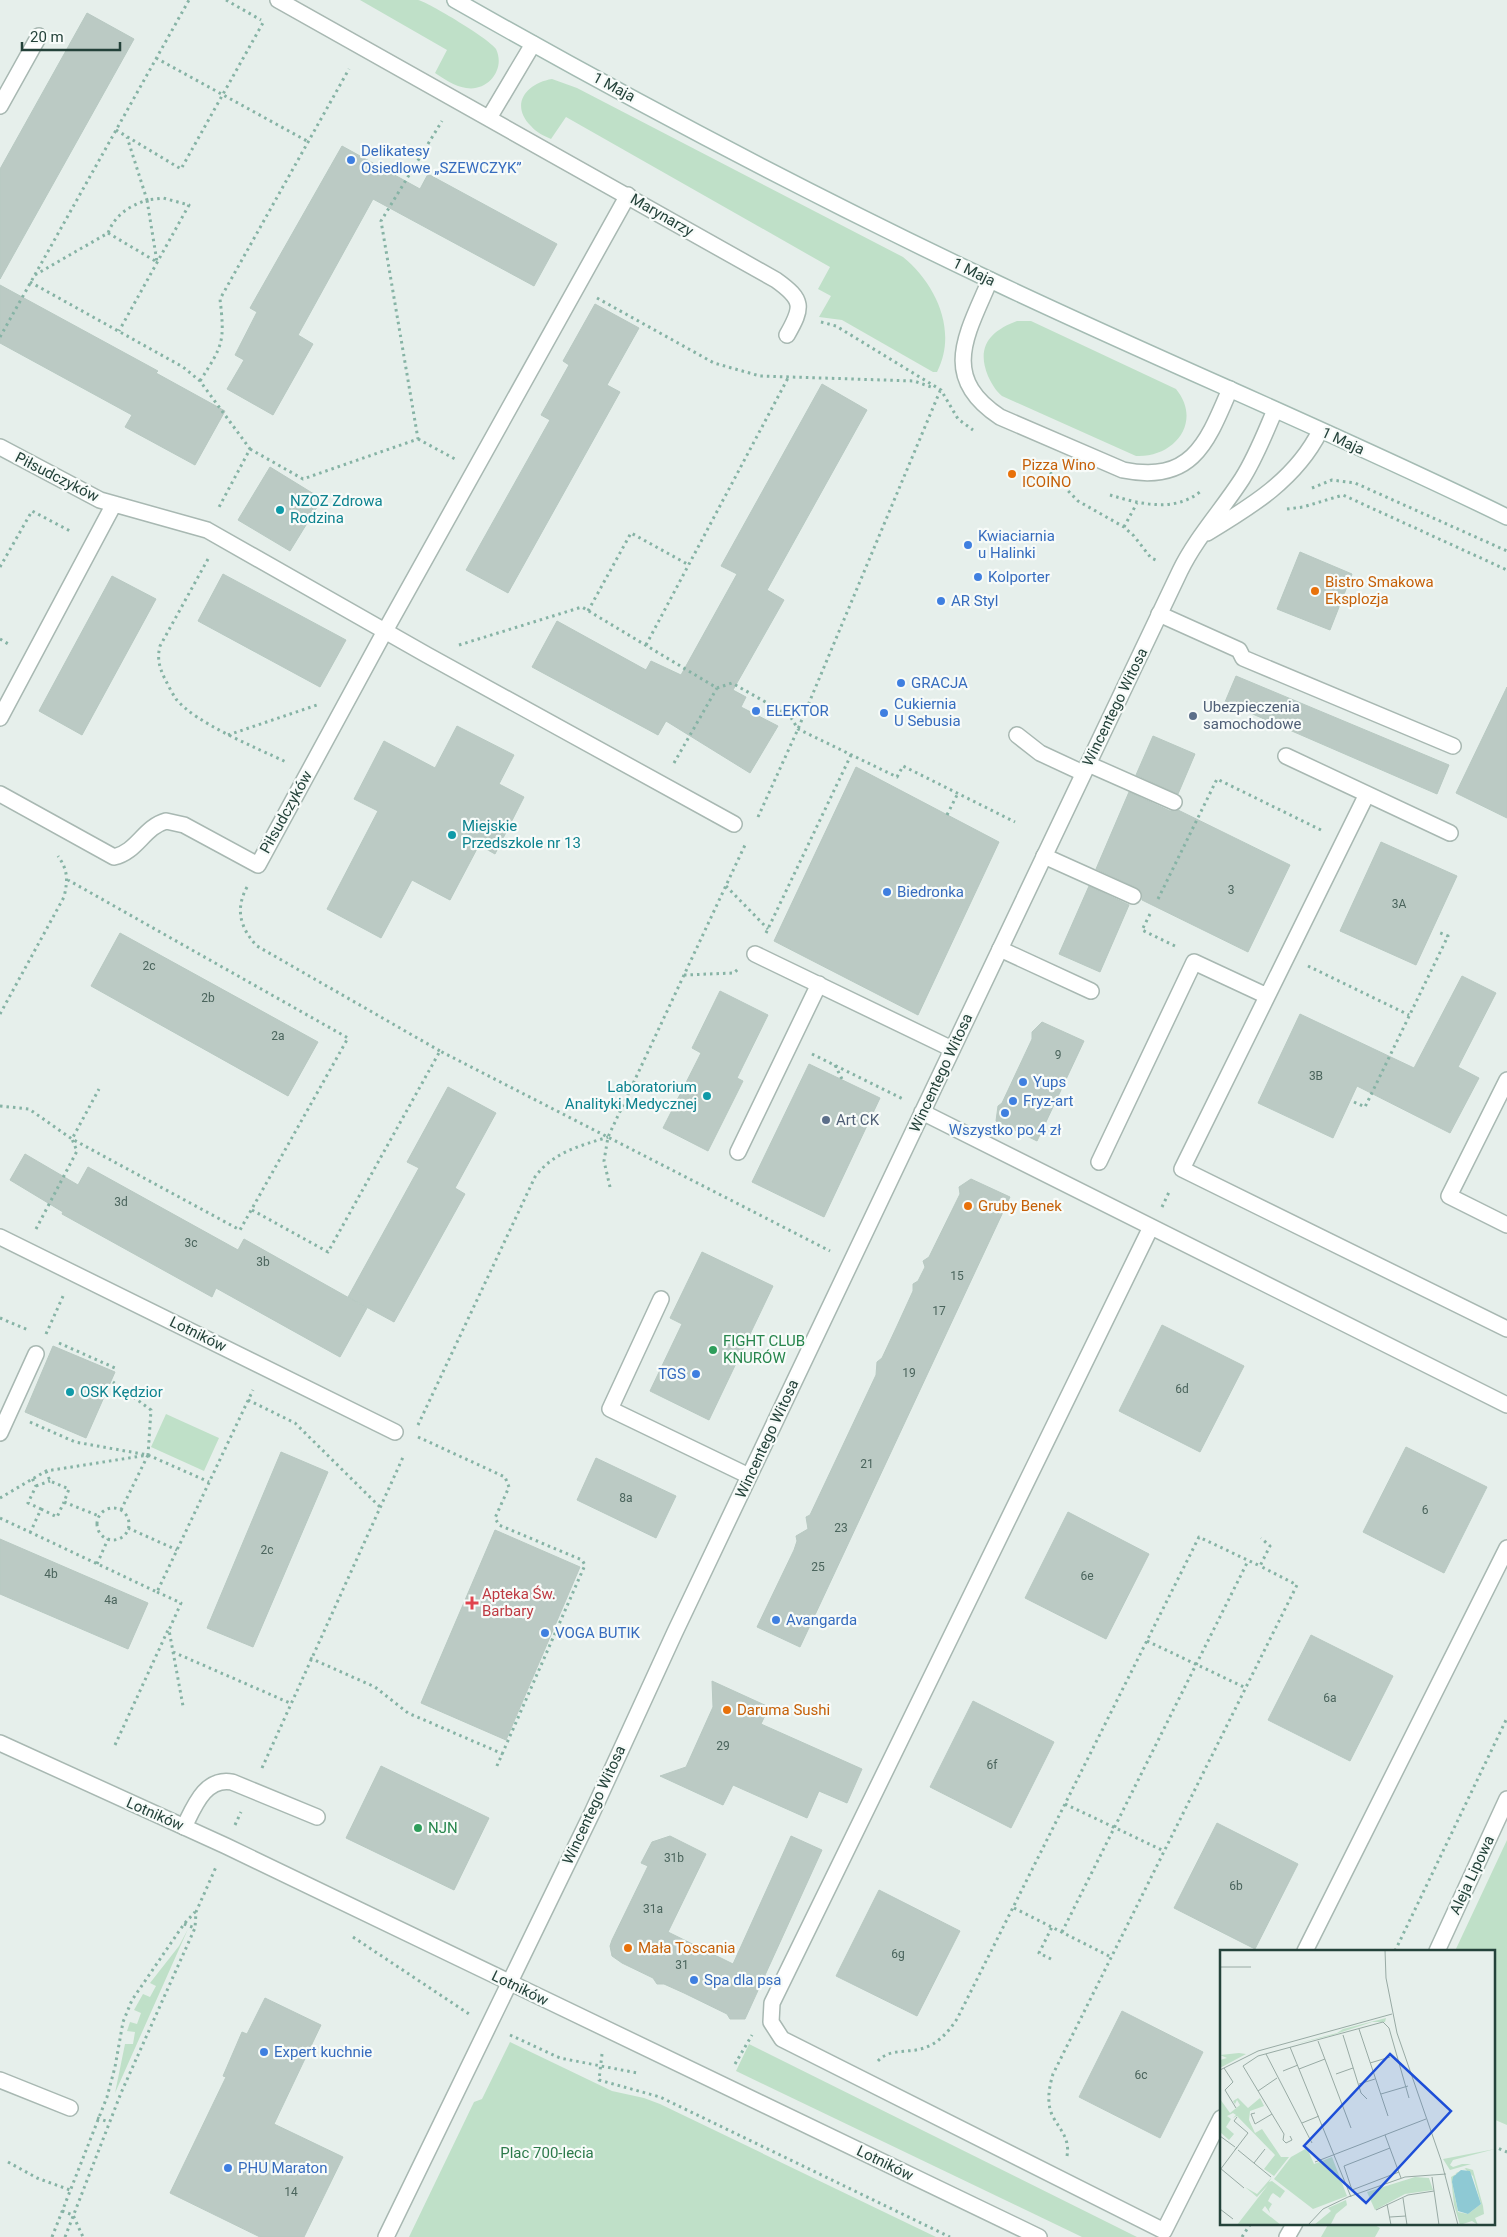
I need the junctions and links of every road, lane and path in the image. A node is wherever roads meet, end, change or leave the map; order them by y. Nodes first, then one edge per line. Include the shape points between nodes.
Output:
1 (189, 0) edge
2 (278, 0) edge
3 (455, 0) edge
4 (264, 21) dead end
5 (39, 36) dead end
6 (533, 44) junction
7 (156, 58) junction
8 (349, 69) dead end
9 (222, 94) junction
10 (0, 106) edge
11 (489, 118) junction
12 (442, 121) dead end
13 (116, 130) junction
14 (127, 137) junction
15 (307, 141) junction
16 (628, 195) junction
17 (146, 200) junction
18 (108, 233) junction
19 (156, 262) junction
20 (35, 275) junction
21 (990, 280) junction
22 (30, 282) junction
23 (577, 287) junction
24 (798, 315) junction
25 (119, 331) junction
26 (787, 335) dead end
27 (0, 337) edge
28 (788, 378) junction
29 (200, 381) junction
30 (1230, 389) junction
31 (941, 390) junction
32 (1275, 410) junction
33 (1320, 431) junction
34 (977, 432) dead end
35 (418, 439) junction
36 (0, 447) edge
37 (250, 449) junction
38 (1040, 462) dead end
39 (475, 470) junction
40 (1304, 493) dead end
41 (1137, 503) dead end
42 (114, 504) junction
43 (1288, 504) dead end
44 (1507, 517) edge
45 (1124, 527) junction
46 (214, 533) junction
47 (1203, 535) junction
48 (94, 544) junction
49 (1507, 551) edge
50 (0, 553) edge
51 (6, 556) junction
52 (689, 565) junction
53 (0, 567) edge
54 (1507, 570) edge
55 (1180, 571) junction
56 (588, 611) junction
57 (1159, 614) junction
58 (385, 631) junction
59 (646, 645) junction
60 (427, 655) junction
61 (717, 688) junction
62 (351, 693) junction
63 (0, 718) edge
64 (798, 729) junction
65 (228, 735) junction
66 (1017, 735) dead end
67 (1453, 746) dead end
68 (851, 755) junction
69 (1286, 756) dead end
70 (1086, 768) junction
71 (308, 772) junction
72 (663, 784) junction
73 (958, 793) junction
74 (0, 794) edge
75 (1367, 794) junction
76 (1174, 802) dead end
77 (947, 815) dead end
78 (1015, 822) dead end
79 (734, 824) dead end
80 (755, 824) dead end
81 (1450, 833) dead end
82 (747, 841) dead end
83 (1344, 841) junction
84 (53, 850) dead end
85 (1044, 856) junction
86 (258, 864) junction
87 (68, 880) junction
88 (726, 886) junction
89 (1132, 896) dead end
90 (1156, 903) dead end
91 (1151, 912) dead end
92 (768, 929) junction
93 (1438, 932) dead end
94 (1000, 949) junction
95 (755, 954) junction
96 (1194, 962) junction
97 (1307, 966) dead end
98 (684, 975) junction
99 (819, 984) junction
100 (1091, 991) dead end
101 (1267, 996) junction
102 (0, 1014) edge
103 (1409, 1015) junction
104 (952, 1049) junction
105 (440, 1051) junction
106 (808, 1052) dead end
107 (834, 1065) junction
108 (843, 1080) dead end
109 (1507, 1080) edge
110 (98, 1089) dead end
111 (907, 1101) dead end
112 (1354, 1102) dead end
113 (0, 1106) edge
114 (922, 1112) junction
115 (608, 1137) junction
116 (72, 1139) junction
117 (738, 1152) dead end
118 (1099, 1162) dead end
119 (1182, 1169) junction
120 (610, 1187) dead end
121 (252, 1210) junction
122 (1507, 1226) edge
123 (1151, 1227) junction
124 (0, 1236) edge
125 (25, 1249) junction
126 (851, 1261) junction
127 (74, 1273) junction
128 (661, 1299) dead end
129 (0, 1318) edge
130 (1507, 1329) edge
131 (36, 1333) dead end
132 (44, 1337) dead end
133 (53, 1341) dead end
134 (36, 1354) dead end
135 (263, 1366) junction
136 (116, 1368) dead end
137 (113, 1382) dead end
138 (248, 1400) junction
139 (1507, 1405) edge
140 (9, 1413) junction
141 (418, 1426) dead end
142 (396, 1432) dead end
143 (0, 1433) edge
144 (421, 1438) dead end
145 (405, 1453) dead end
146 (148, 1455) junction
147 (46, 1471) junction
148 (749, 1476) junction
149 (32, 1478) junction
150 (50, 1481) junction
151 (209, 1482) junction
152 (36, 1486) junction
153 (0, 1498) edge
154 (64, 1502) junction
155 (380, 1507) junction
156 (41, 1509) junction
157 (121, 1510) junction
158 (99, 1516) junction
159 (0, 1518) edge
160 (128, 1528) junction
161 (30, 1532) junction
162 (1261, 1538) dead end
163 (108, 1539) junction
164 (1507, 1548) edge
165 (177, 1550) junction
166 (1248, 1561) junction
167 (97, 1564) junction
168 (1260, 1566) junction
169 (157, 1592) junction
170 (169, 1630) junction
171 (1147, 1641) junction
172 (172, 1652) junction
173 (310, 1658) junction
174 (1196, 1664) junction
175 (1246, 1688) junction
176 (290, 1703) junction
177 (183, 1706) dead end
178 (1507, 1718) edge
179 (0, 1743) edge
180 (115, 1745) dead end
181 (503, 1754) junction
182 (496, 1768) dead end
183 (252, 1790) junction
184 (1507, 1799) edge
185 (1065, 1804) junction
186 (317, 1818) dead end
187 (184, 1827) junction
188 (1115, 1828) junction
189 (226, 1846) junction
190 (1164, 1852) junction
191 (225, 1868) dead end
192 (1014, 1908) junction
193 (196, 1912) junction
194 (184, 1924) junction
195 (1052, 1927) junction
196 (195, 1928) junction
197 (1062, 1932) junction
198 (347, 1933) dead end
199 (1306, 1950) edge
200 (1395, 1950) edge
201 (1436, 1950) edge
202 (1111, 1957) junction
203 (1052, 1959) dead end
204 (509, 1983) junction
205 (489, 2025) junction
206 (593, 2049) dead end
207 (601, 2067) junction
208 (640, 2073) dead end
209 (0, 2080) edge
210 (867, 2081) junction
211 (70, 2108) dead end
212 (1220, 2120) edge
213 (1494, 2146) edge
214 (1507, 2152) edge
215 (8, 2162) dead end
216 (1057, 2177) junction
217 (70, 2190) junction
218 (62, 2211) junction
219 (73, 2215) junction
220 (1250, 2224) edge
221 (1295, 2224) edge
222 (52, 2237) edge
223 (64, 2237) edge
224 (82, 2237) edge
225 (386, 2237) edge
226 (950, 2237) edge
227 (1039, 2237) edge
228 (1242, 2237) edge
229 (1287, 2237) edge

1 - 7 path
2 - 11 street, Marynarzy
3 - 6 street, 1 Maja
4 - 9 path
5 - 10 street
6 - 11 street
6 - 21 street, 1 Maja via 853,213
7 - 9 path
7 - 13 path
8 - 15 path
9 - 14 path via 181,169
9 - 15 path
11 - 16 street, Marynarzy
12 - 35 path via 381,221
13 - 14 path
13 - 20 path
14 - 17 path
15 - 29 path via 220,299 222,339 219,352
16 - 23 street
16 - 24 street, Marynarzy via 776,280 795,299
17 - 18 path via 123,212 112,223
17 - 19 path
17 - 19 path via 163,198 189,205
18 - 19 path
18 - 20 path
19 - 25 path
20 - 22 path
21 - 30 street, 1 Maja
21 - 30 street via 962,352 965,379 974,396 1000,417 1123,470 1141,474 1161,473 1180,466 1197,453 1211,432
22 - 25 path
22 - 27 path
23 - 28 path via 714,363 760,376
23 - 39 street
24 - 26 street
24 - 31 path via 836,326
25 - 29 path via 183,367
28 - 31 path via 914,381
28 - 52 path
29 - 37 path
30 - 32 street, 1 Maja
31 - 34 path via 958,419
31 - 64 path
32 - 33 street, 1 Maja
32 - 47 street, Wincentego Witosa via 1254,460
33 - 44 street, 1 Maja
33 - 47 street, Wincentego Witosa via 1292,472 1247,509
35 - 37 path via 303,479
35 - 39 path
36 - 42 street, Piłsudczyków via 88,495
37 - 46 path
38 - 45 path via 1078,501
39 - 58 street
40 - 49 path via 1322,482 1342,479
41 - 45 path
42 - 46 street, Piłsudczyków
42 - 48 street
43 - 54 path via 1281,510 1303,508 1343,495
45 - 55 path via 1151,558
46 - 58 street, Piłsudczyków
46 - 65 path via 158,656 160,669 176,699 190,712
47 - 55 street, Wincentego Witosa
48 - 51 path via 32,511
48 - 63 street
50 - 51 path
51 - 53 path
52 - 56 path via 631,533
52 - 59 path
55 - 57 street, Wincentego Witosa
56 - 59 path
56 - 60 path via 582,607
57 - 67 street via 1239,650 1243,658
57 - 70 street, Wincentego Witosa
58 - 60 street, Piłsudczyków
58 - 62 street, Piłsudczyków
59 - 61 path
60 - 72 street, Piłsudczyków
61 - 64 path via 732,683 790,716
61 - 72 path
62 - 65 path
62 - 71 street, Piłsudczyków
64 - 68 path
64 - 80 path
65 - 71 path
66 - 70 street via 1040,752
68 - 73 path via 897,777 903,766
68 - 92 path
69 - 75 street
70 - 76 street
70 - 85 street, Wincentego Witosa
71 - 86 street, Piłsudczyków
72 - 79 street, Piłsudczyków
73 - 77 path
73 - 78 path
74 - 86 street, Piłsudczyków via 114,857 128,852 152,828 166,821 184,825
75 - 81 street
75 - 83 street
82 - 88 path
83 - 90 path via 1217,779
83 - 101 street
84 - 87 path via 66,868
85 - 89 street
85 - 94 street, Wincentego Witosa
86 - 105 path via 240,907 241,923 257,946
87 - 102 path via 64,897
87 - 121 path via 348,1038
88 - 92 path
88 - 98 path
91 - 96 path via 1142,930 1193,954
92 - 95 path
93 - 103 path via 1448,936
94 - 100 street
94 - 104 street, Wincentego Witosa
95 - 98 path via 734,973
95 - 99 street
96 - 101 street
96 - 118 street
97 - 103 path
98 - 115 path
99 - 104 street
99 - 117 street
101 - 119 street
103 - 112 path via 1365,1107
104 - 114 street, Wincentego Witosa
105 - 115 path
105 - 121 path via 328,1252
106 - 107 path
107 - 108 path
107 - 111 path
109 - 122 street via 1448,1196
110 - 116 path
113 - 116 path via 29,1109
114 - 123 street
114 - 126 street, Wincentego Witosa
115 - 120 path via 604,1161
115 - 126 path
115 - 141 path via 561,1153 543,1166 535,1177
116 - 121 path via 240,1230
116 - 125 path via 77,1151
119 - 123 path
119 - 130 street
123 - 139 street
123 - 210 street via 772,2003 771,2022 782,2039
124 - 125 street, Lotników
125 - 127 street, Lotników
126 - 148 street, Wincentego Witosa
127 - 132 path
127 - 135 street, Lotników
128 - 148 street via 610,1409
129 - 131 path
133 - 136 path
134 - 140 street
135 - 138 path
135 - 142 street, Lotników
137 - 146 path via 151,1410
138 - 151 path
138 - 155 path via 295,1422
140 - 143 street
140 - 146 path via 75,1442
144 - 181 path via 506,1478 509,1487 495,1518 499,1525 582,1560 584,1565
145 - 155 path
146 - 147 path
146 - 151 path
146 - 157 path
147 - 149 path
147 - 150 path
148 - 204 street, Wincentego Witosa
149 - 152 path
149 - 153 path
150 - 152 path
150 - 154 path via 68,1489
151 - 165 path
152 - 156 path via 28,1503
154 - 156 path via 57,1517
154 - 158 path
155 - 173 path
156 - 161 path
157 - 158 path via 106,1509
157 - 160 path via 127,1516
158 - 163 path via 98,1531
159 - 161 path
160 - 163 path via 120,1538
160 - 165 path
161 - 167 path
162 - 168 path via 1270,1546
163 - 167 path
164 - 199 street
165 - 169 path
166 - 168 path
166 - 171 path via 1199,1537
166 - 174 path
167 - 169 path
168 - 175 path via 1297,1585
169 - 170 path via 181,1603
170 - 172 path
170 - 180 path
171 - 174 path
171 - 185 path
172 - 176 path
172 - 177 path
173 - 176 path
173 - 181 path via 375,1687 408,1712
174 - 175 path
174 - 188 path
175 - 190 path
176 - 183 path
178 - 200 path
179 - 187 street, Lotników
181 - 182 path
183 - 186 street
183 - 187 street via 225,1781 213,1783 199,1798
183 - 189 path
184 - 201 street, Aleja Lipowa
185 - 188 path
185 - 192 path
187 - 189 street, Lotników
188 - 190 path
188 - 197 path
189 - 204 street, Lotników
190 - 202 path
191 - 193 path via 217,1864
192 - 195 path
192 - 210 path via 951,2029 927,2047 899,2051 882,2058
193 - 194 path
193 - 196 path
194 - 196 path
194 - 217 path via 132,2000 110,2088
195 - 197 path
195 - 203 path via 1039,1953
196 - 219 path via 121,2093
197 - 202 path
198 - 205 path
202 - 216 path via 1050,2084 1051,2111 1068,2143 1067,2156
204 - 205 street, Wincentego Witosa
204 - 227 street, Lotników
205 - 207 path via 560,2058
205 - 225 street, Wincentego Witosa
206 - 207 path via 602,2054
207 - 208 path
207 - 226 path via 599,2080 660,2097
209 - 211 street
210 - 216 street
212 - 216 street via 1164,2231
213 - 214 path
215 - 217 path via 37,2178
217 - 218 path
218 - 219 path
218 - 222 path
219 - 223 path
219 - 224 path
220 - 228 path
221 - 229 street

